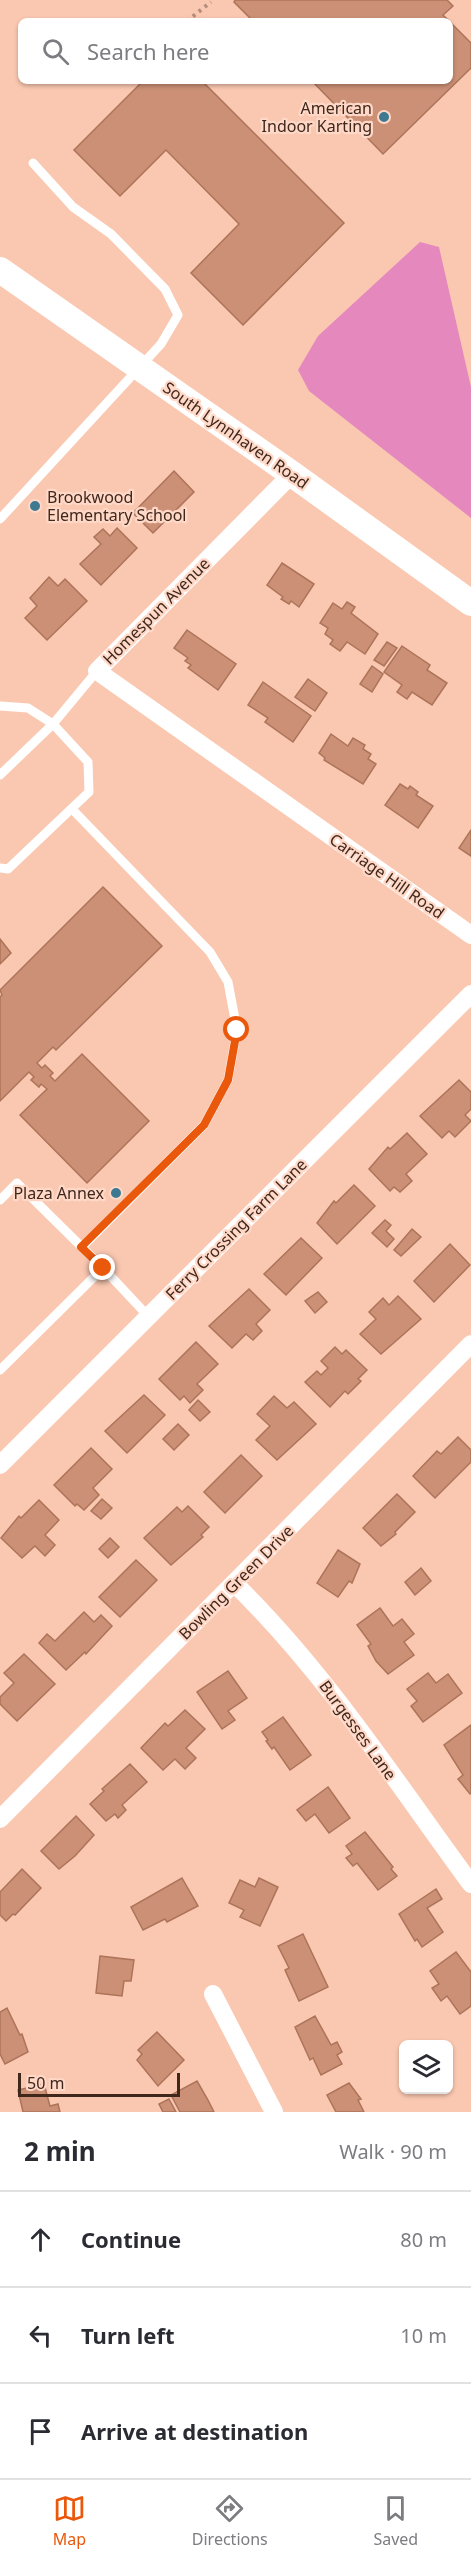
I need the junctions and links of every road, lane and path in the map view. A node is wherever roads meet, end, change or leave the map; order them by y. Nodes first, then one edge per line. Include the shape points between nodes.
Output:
1 (211, 2) dead end
2 (191, 18) edge
3 (33, 163) dead end
4 (0, 270) edge
5 (140, 368) junction
6 (292, 474) junction
7 (0, 503) edge
8 (8, 511) junction
9 (0, 519) edge
10 (471, 603) edge
11 (97, 671) junction
12 (0, 706) edge
13 (53, 724) junction
14 (0, 775) edge
15 (72, 809) junction
16 (303, 817) joint
17 (0, 868) edge
18 (471, 935) edge
19 (471, 994) edge
20 (0, 1200) edge
21 (81, 1247) junction
22 (103, 1268) junction
23 (148, 1316) junction
24 (471, 1344) edge
25 (0, 1370) edge
26 (0, 1465) edge
27 (235, 1584) junction
28 (0, 1819) edge
29 (471, 1884) edge
30 (213, 1994) dead end
31 (274, 2112) edge

1 - 2 path
3 - 5 lane via 73,207 111,234 165,289 178,315 161,344
4 - 5 street, South Lynnhaven Road
5 - 6 street, South Lynnhaven Road
5 - 8 lane
6 - 10 street, South Lynnhaven Road
6 - 11 street, Homespun Avenue
7 - 8 lane
8 - 9 lane
11 - 13 lane
11 - 16 street, Homespun Avenue
12 - 13 lane via 28,708
13 - 14 lane
13 - 15 lane via 88,762 89,792
15 - 17 lane via 8,869
15 - 21 lane via 210,952 228,981 237,1030 228,1080 204,1125
16 - 18 street, Carriage Hill Road
19 - 23 street, Ferry Crossing Farm Lane
20 - 21 lane via 17,1183
21 - 22 lane
22 - 23 lane
22 - 25 lane
23 - 26 street, Ferry Crossing Farm Lane
24 - 27 street, Bowling Green Drive
27 - 28 street, Bowling Green Drive
27 - 29 street, Burgesses Lane via 311,1665
30 - 31 street

